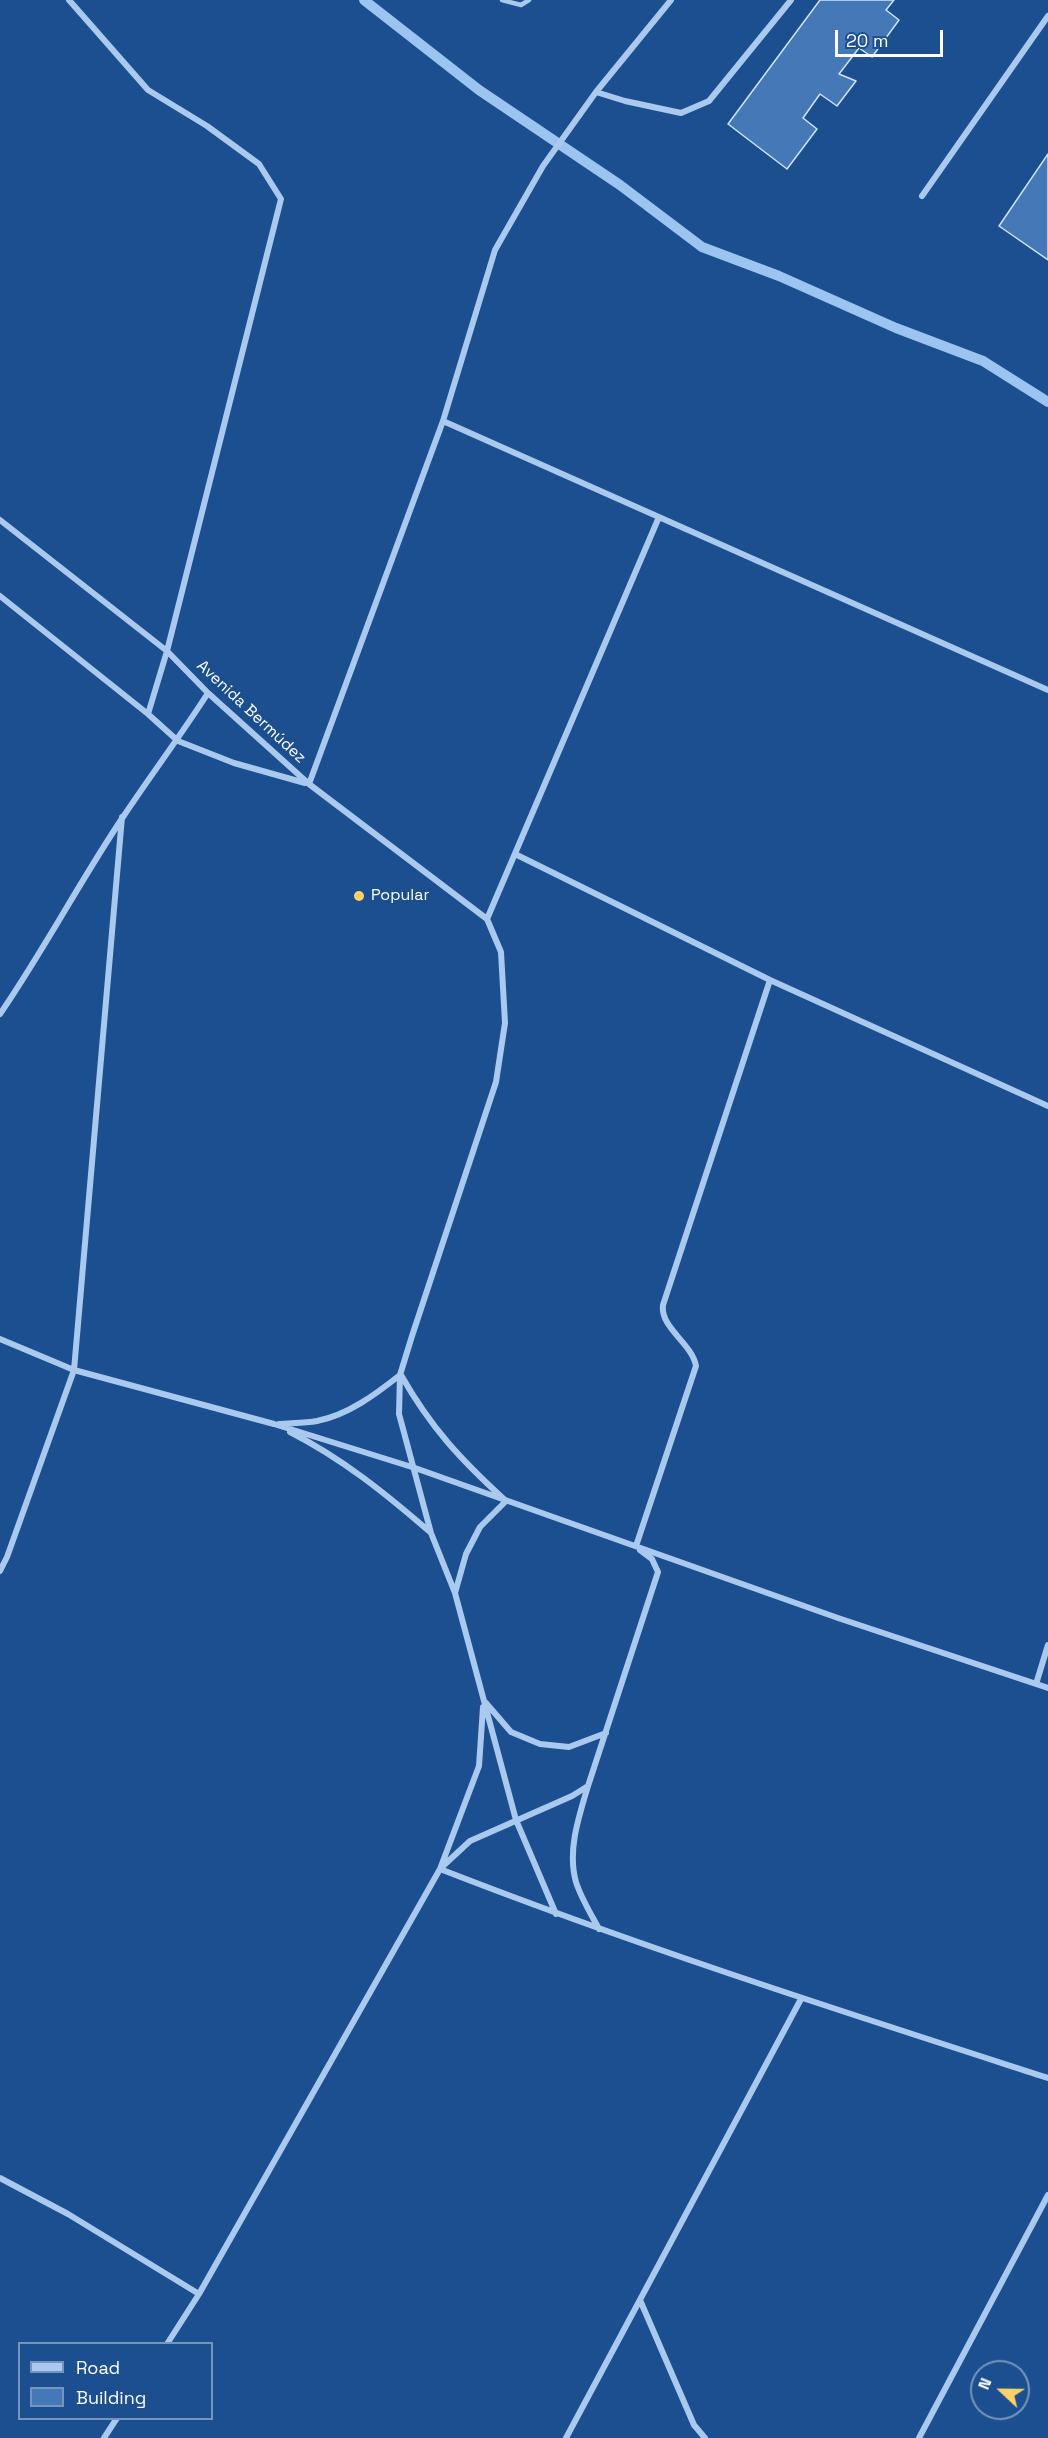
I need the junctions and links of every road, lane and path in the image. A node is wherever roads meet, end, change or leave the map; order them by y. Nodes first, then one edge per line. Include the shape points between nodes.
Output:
1 (69, 0) edge
2 (502, 0) edge
3 (529, 0) edge
4 (671, 0) edge
5 (791, 0) edge
6 (1048, 16) edge
7 (596, 92) junction
8 (922, 196) dead end
9 (443, 421) junction
10 (659, 517) junction
11 (0, 520) edge
12 (0, 596) edge
13 (167, 651) junction
14 (1048, 690) edge
15 (208, 693) junction
16 (148, 714) junction
17 (178, 741) junction
18 (309, 784) junction
19 (122, 817) junction
20 (515, 854) junction
21 (487, 919) junction
22 (770, 980) junction
23 (0, 1014) edge
24 (1048, 1106) edge
25 (0, 1339) edge
26 (74, 1370) junction
27 (400, 1375) junction
28 (274, 1424) junction
29 (415, 1468) junction
30 (506, 1501) junction
31 (431, 1533) junction
32 (636, 1546) junction
33 (0, 1570) edge
34 (455, 1593) junction
35 (1048, 1645) edge
36 (1036, 1684) junction
37 (1048, 1688) edge
38 (484, 1700) junction
39 (606, 1733) junction
40 (588, 1786) junction
41 (516, 1820) junction
42 (440, 1869) junction
43 (556, 1914) junction
44 (599, 1929) junction
45 (801, 1999) junction
46 (1048, 2078) edge
47 (0, 2178) edge
48 (1048, 2195) edge
49 (199, 2294) junction
50 (640, 2300) junction
51 (168, 2342) edge
52 (116, 2420) edge
53 (104, 2438) edge
54 (566, 2438) edge
55 (705, 2438) edge
56 (919, 2438) edge

1 - 13 street via 148,90 259,164 281,199
2 - 3 lane via 521,5
4 - 7 street
5 - 7 street via 710,101 681,113
6 - 8 street
7 - 9 street via 543,166 495,250
9 - 10 street
9 - 18 street
10 - 14 street
10 - 20 street
11 - 13 street, Avenida Bermúdez
12 - 16 street, Avenida Bermúdez
13 - 15 street, Avenida Bermúdez
13 - 16 street
15 - 17 street
15 - 18 street, Avenida Bermúdez
16 - 17 street, Avenida Bermúdez
17 - 18 street, Avenida Bermúdez via 234,763
17 - 19 street
18 - 21 street
19 - 23 street
19 - 26 street
20 - 21 street
20 - 22 street
21 - 27 street via 501,952 505,1023 496,1082
22 - 24 street
22 - 32 street via 663,1305 662,1311 692,1353 696,1366
25 - 26 street
26 - 28 street
26 - 33 street
27 - 28 street via 338,1415 317,1421
27 - 29 street via 399,1414
27 - 30 street via 437,1433
28 - 29 street
28 - 31 street via 319,1447 377,1486
29 - 30 street
29 - 31 street
30 - 32 street
30 - 34 street via 480,1527 466,1554
31 - 34 street
32 - 36 street
32 - 39 street via 652,1559 658,1572
34 - 38 street
35 - 36 street
36 - 37 street
38 - 39 street via 511,1732 540,1744 569,1747
38 - 41 street
38 - 42 street via 479,1766
39 - 40 street
40 - 41 street
40 - 44 street via 574,1841 574,1870 576,1884
41 - 42 street via 470,1841
41 - 43 street
42 - 43 street
42 - 49 street
43 - 44 street
44 - 45 street
45 - 46 street
45 - 50 street
47 - 49 street via 68,2214
48 - 56 street
49 - 51 street
50 - 54 street
50 - 55 street via 694,2425
52 - 53 street

